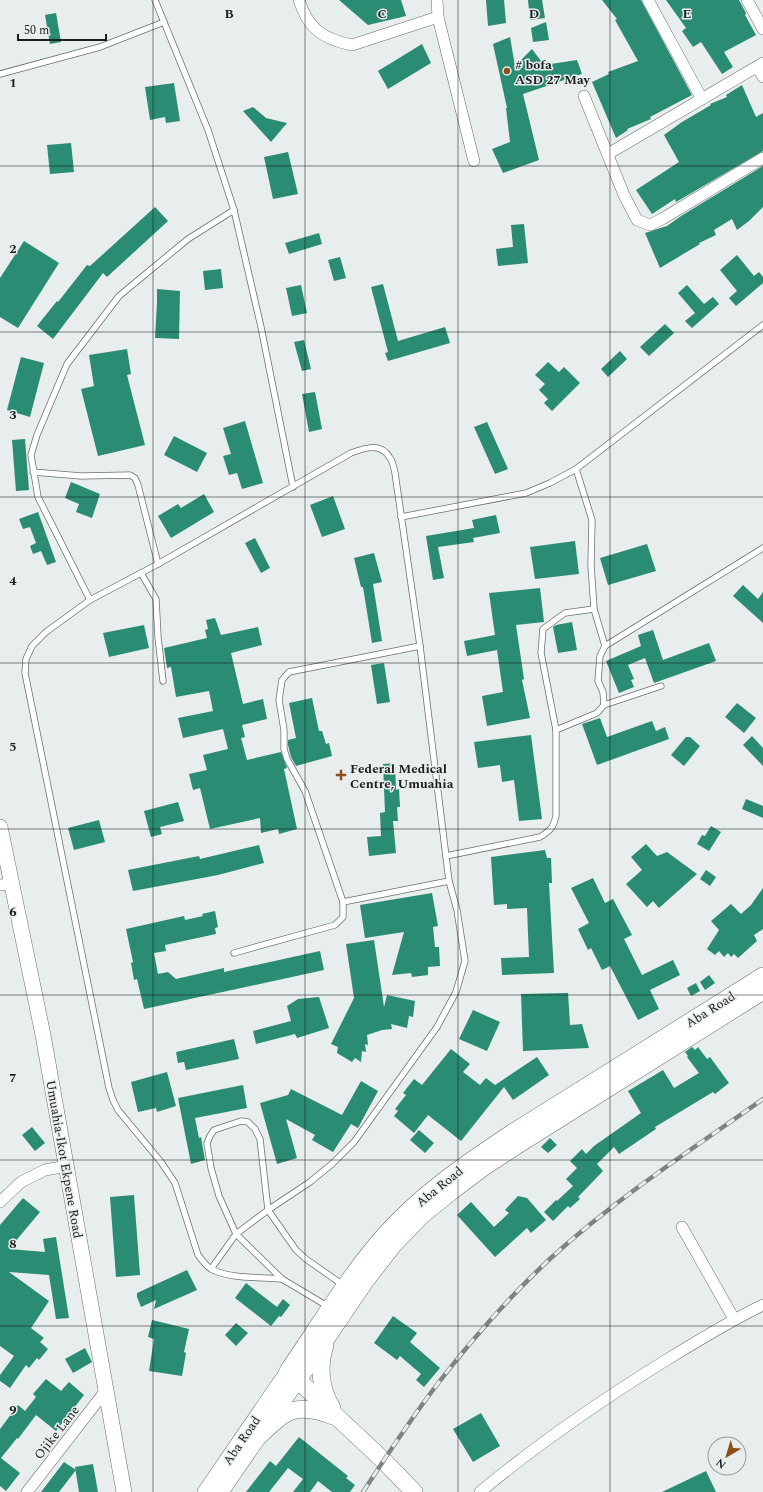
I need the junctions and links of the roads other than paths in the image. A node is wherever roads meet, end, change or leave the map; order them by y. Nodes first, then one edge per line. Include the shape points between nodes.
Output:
1 (154, 0) edge
2 (299, 0) edge
3 (437, 0) edge
4 (648, 0) edge
5 (747, 0) edge
6 (438, 17) junction
7 (164, 22) junction
8 (763, 29) edge
9 (760, 65) edge
10 (0, 74) edge
11 (763, 77) edge
12 (584, 96) dead end
13 (702, 98) junction
14 (608, 154) junction
15 (763, 158) edge
16 (474, 161) dead end
17 (234, 210) junction
18 (763, 325) edge
19 (576, 469) junction
20 (33, 472) junction
21 (293, 487) junction
22 (401, 517) junction
23 (763, 548) edge
24 (158, 564) junction
25 (141, 573) junction
26 (90, 600) junction
27 (594, 609) junction
28 (420, 646) junction
29 (605, 646) junction
30 (163, 681) dead end
31 (661, 686) dead end
32 (604, 705) junction
33 (556, 730) junction
34 (0, 826) edge
35 (446, 856) junction
36 (449, 881) junction
37 (6, 885) edge
38 (343, 902) junction
39 (234, 953) dead end
40 (763, 976) edge
41 (763, 991) edge
42 (597, 1087) junction
43 (66, 1166) junction
44 (0, 1202) edge
45 (268, 1210) junction
46 (682, 1227) dead end
47 (236, 1234) junction
48 (211, 1269) junction
49 (282, 1279) junction
50 (351, 1290) junction
51 (763, 1305) edge
52 (331, 1308) junction
53 (734, 1319) junction
54 (329, 1333) junction
55 (293, 1375) junction
56 (107, 1389) junction
57 (338, 1419) junction
58 (258, 1437) junction
59 (27, 1492) edge
60 (124, 1492) edge
61 (205, 1492) edge
62 (221, 1492) edge
63 (414, 1492) edge
64 (480, 1492) edge

1 - 7 lane
2 - 6 street via 303,13 315,30 337,42 352,45
3 - 6 street
4 - 13 street
5 - 8 street
6 - 16 street
7 - 10 lane via 100,46
7 - 17 lane via 208,130
9 - 11 street
9 - 13 street
12 - 14 street
13 - 14 street
14 - 15 street via 637,220 650,225
17 - 20 lane via 188,239 119,296 67,364 37,435 31,455
17 - 21 lane via 261,327
18 - 19 lane
19 - 22 lane via 526,493
19 - 27 lane via 592,520 591,565
20 - 24 lane via 81,476 130,475 135,478
20 - 26 lane via 38,497
21 - 22 lane via 351,453 369,447 382,449 390,457 395,473
21 - 24 lane
22 - 28 lane
23 - 29 lane
24 - 25 lane
25 - 26 lane
25 - 30 lane via 156,599
26 - 48 lane via 46,632 32,646 26,659 25,673 113,1100 175,1183 198,1255
27 - 29 lane
27 - 33 lane via 565,613 543,629 541,653
28 - 35 lane
28 - 38 lane via 289,672 282,680 279,700 286,760 305,791
29 - 32 lane via 600,656 598,682
31 - 32 lane
32 - 33 lane via 597,713
33 - 35 lane via 556,816 553,826 540,837
34 - 37 main road, Umuahia-Ikot Ekpene Road
35 - 36 lane
36 - 38 lane
36 - 45 lane via 457,910 464,961 453,998 437,1027 354,1142 310,1182
37 - 43 main road, Umuahia-Ikot Ekpene Road via 43,1035
38 - 39 lane via 342,917 335,926
40 - 42 main road, Aba Road
41 - 42 main road, Aba Road
42 - 50 main road, Aba Road via 481,1169 422,1215
43 - 44 street via 45,1170 21,1182
43 - 56 main road, Umuahia-Ikot Ekpene Road
45 - 47 lane
45 - 47 lane via 260,1139 255,1129 248,1122 241,1121 214,1130 207,1143 211,1168 219,1196
45 - 50 lane via 296,1250
46 - 53 street
47 - 48 lane
47 - 49 lane
48 - 49 lane via 235,1276
49 - 52 lane
50 - 52 main road, Aba Road
50 - 54 main road, Aba Road
51 - 53 street
52 - 55 main road, Aba Road
53 - 64 street via 617,1390 516,1462
54 - 55 main road, Aba Road
54 - 57 main road via 322,1355 320,1376
55 - 57 main road
55 - 58 main road, Aba Road
55 - 61 main road, Aba Road
56 - 59 street, Ojike Lane
56 - 60 main road, Umuahia-Ikot Ekpene Road
57 - 58 main road via 313,1409 296,1409 281,1417
57 - 63 main road
58 - 62 main road, Aba Road

